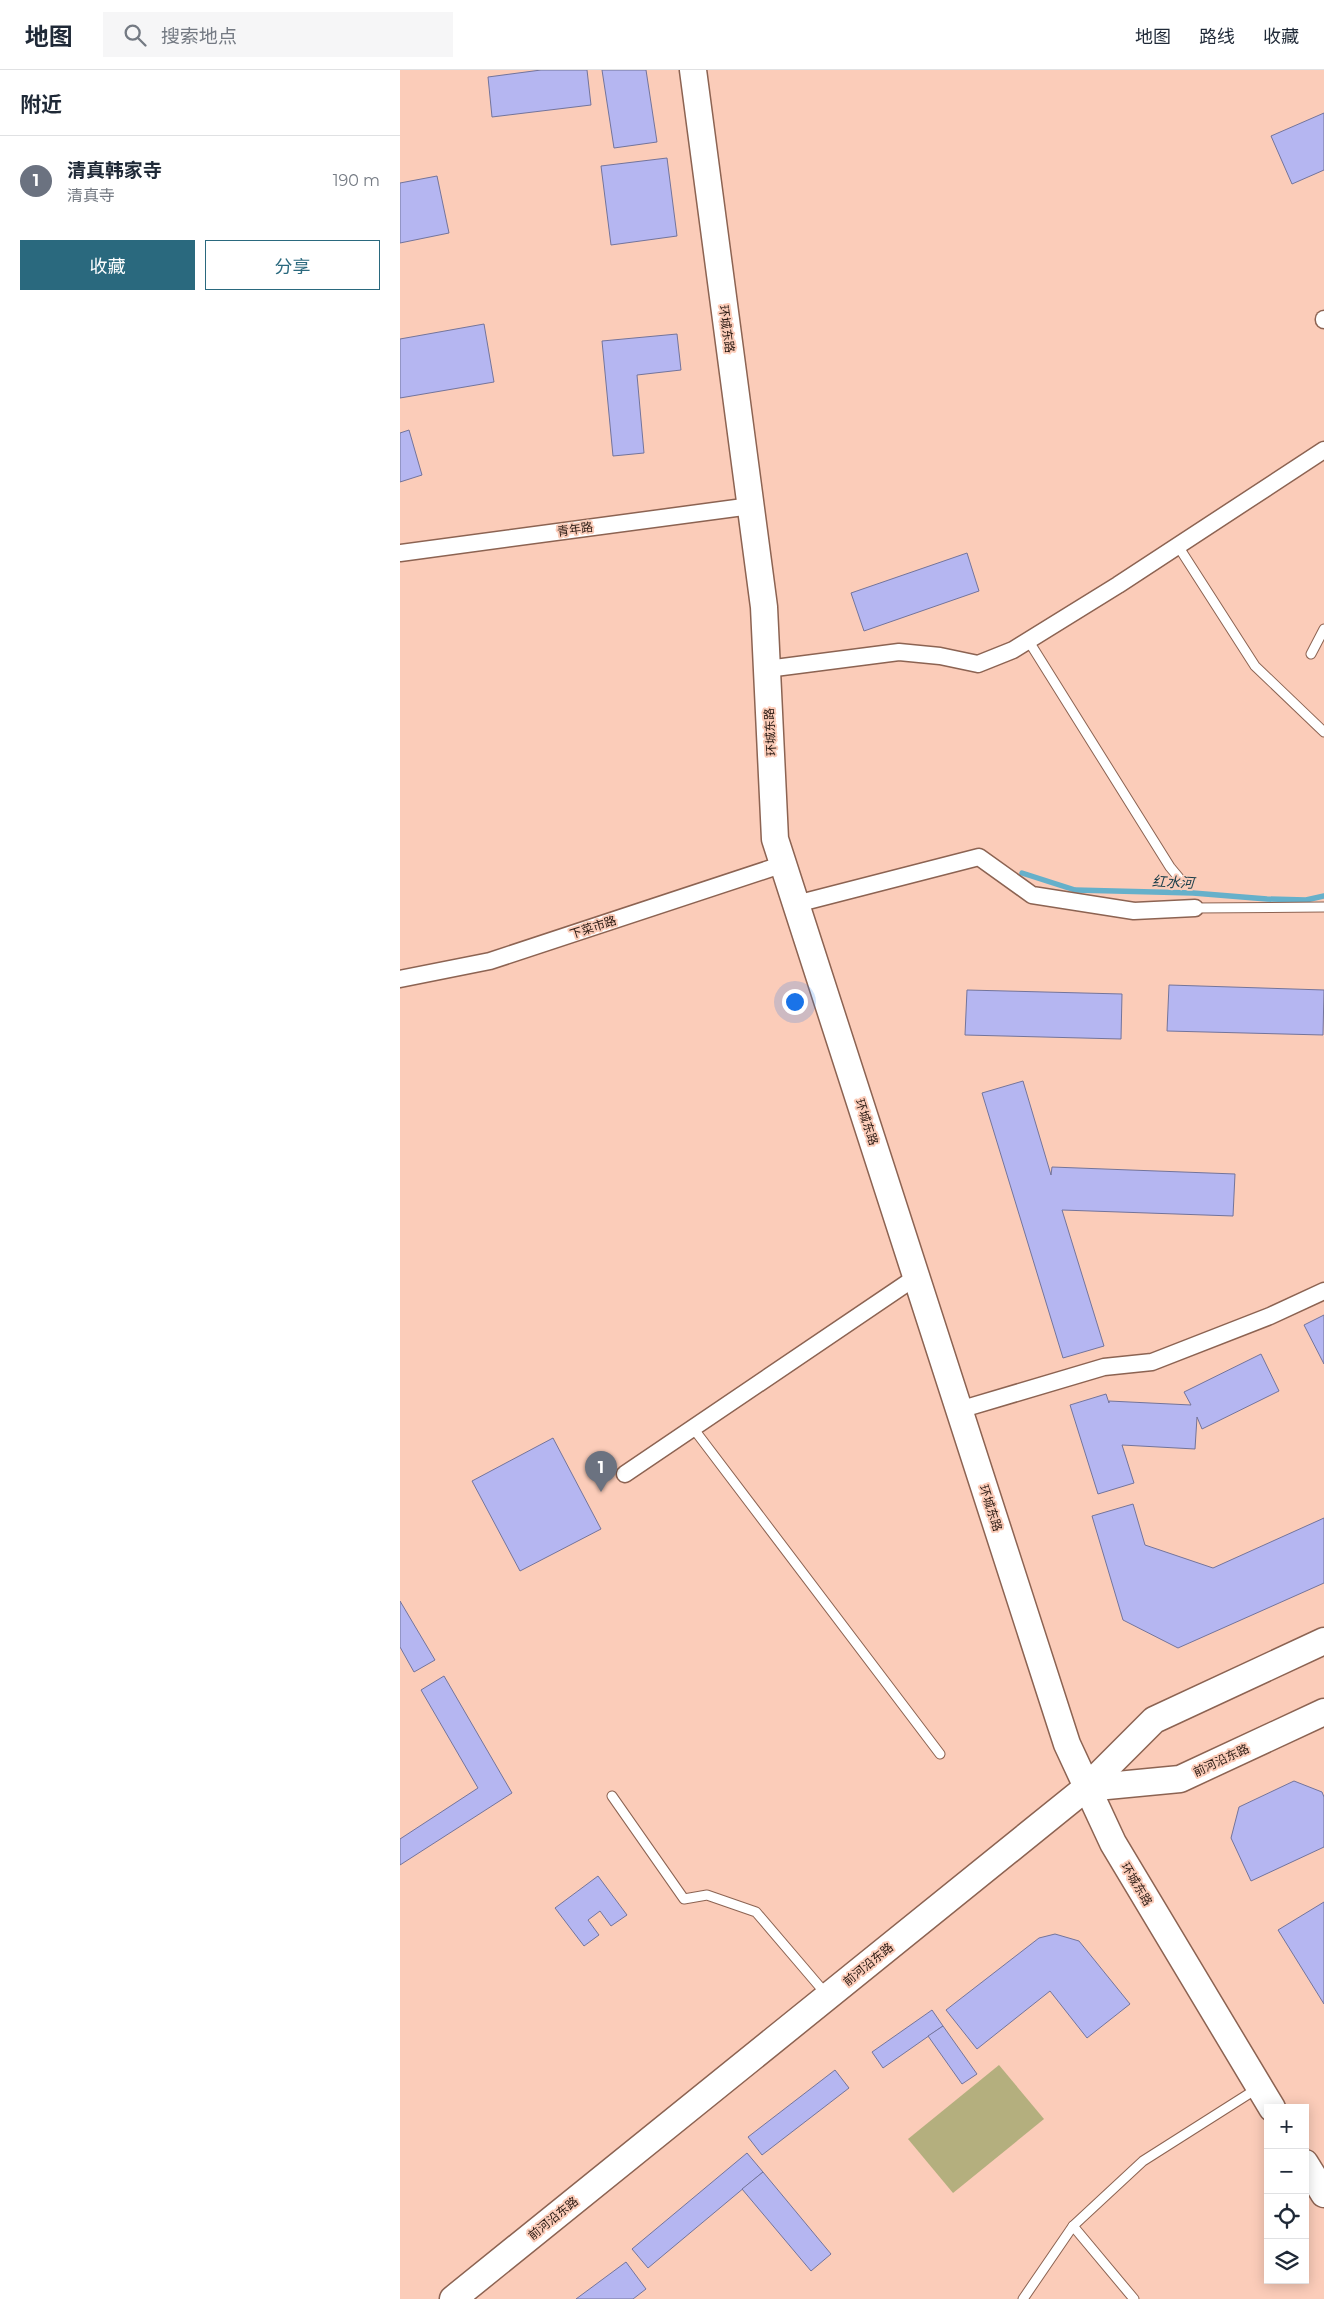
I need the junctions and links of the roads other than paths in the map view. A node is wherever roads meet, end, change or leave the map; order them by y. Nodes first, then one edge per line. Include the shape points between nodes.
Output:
1 (692, 70) edge
2 (1324, 450) edge
3 (751, 506) junction
4 (1178, 546) junction
5 (400, 553) edge
6 (1324, 630) edge
7 (1028, 640) junction
8 (1311, 654) dead end
9 (768, 670) junction
10 (1324, 732) edge
11 (784, 864) junction
12 (1180, 879) dead end
13 (796, 904) junction
14 (1324, 907) edge
15 (1195, 908) joint
16 (400, 980) edge
17 (916, 1277) junction
18 (1324, 1291) edge
19 (959, 1410) junction
20 (693, 1428) junction
21 (625, 1474) dead end
22 (1324, 1641) edge
23 (1324, 1712) edge
24 (940, 1754) dead end
25 (1086, 1788) junction
26 (612, 1796) dead end
27 (828, 1996) junction
28 (1266, 2097) edge
29 (1309, 2170) edge
30 (1324, 2194) edge
31 (1073, 2226) junction
32 (453, 2299) edge
33 (1024, 2299) edge
34 (1134, 2299) edge

1 - 3 main road, 环城东路
2 - 4 street
3 - 5 street, 青年路
3 - 9 main road, 环城东路 via 764,607
4 - 7 street
4 - 10 lane via 1255,666
6 - 8 lane
7 - 9 street via 1013,650 978,664 899,652
7 - 12 lane
9 - 11 main road, 环城东路 via 775,838
11 - 13 main road, 环城东路
11 - 16 street, 下菜市路 via 490,961
13 - 15 street via 979,857 1032,895 1134,911
13 - 17 main road, 环城东路
14 - 15 lane
17 - 19 main road, 环城东路
17 - 20 street
18 - 19 street via 1270,1316 1152,1362 1104,1367
19 - 25 main road, 环城东路 via 1067,1744
20 - 21 street
20 - 24 lane
22 - 25 main road via 1154,1720
23 - 25 main road, 前河沿东路 via 1180,1778
25 - 27 main road, 前河沿东路
25 - 28 main road, 环城东路 via 1113,1843
26 - 27 lane via 684,1898 707,1895 756,1912
27 - 32 main road, 前河沿东路
28 - 31 lane via 1143,2161
29 - 30 main road
31 - 33 lane
31 - 34 lane

